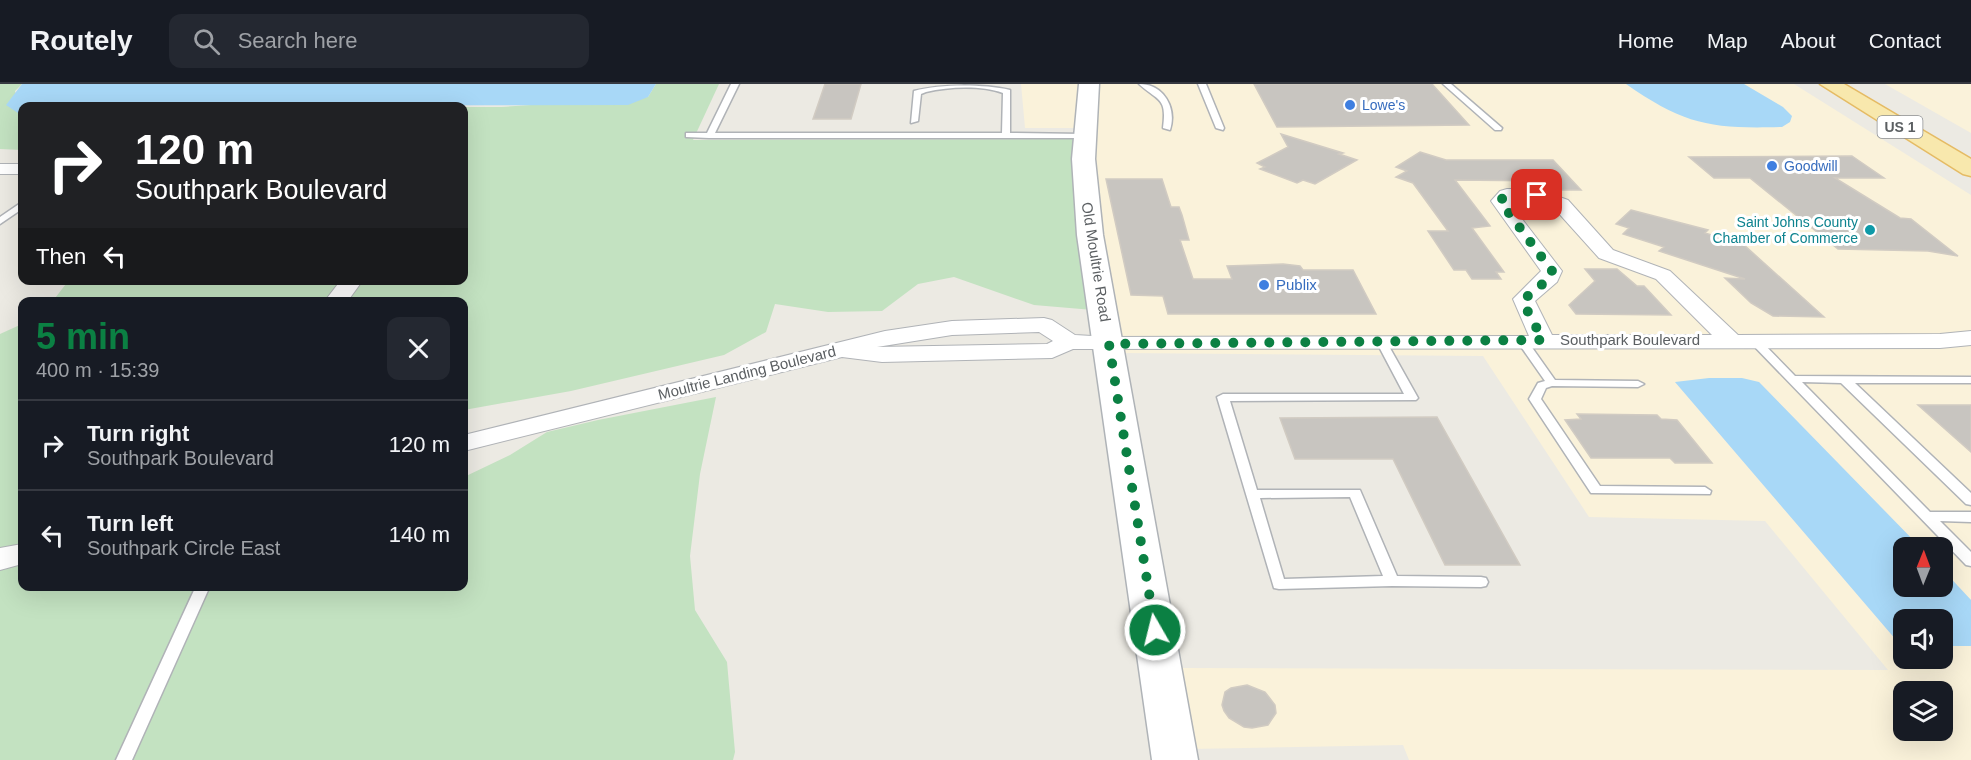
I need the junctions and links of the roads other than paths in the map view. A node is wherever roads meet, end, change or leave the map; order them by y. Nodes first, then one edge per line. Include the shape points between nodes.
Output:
1 (735, 84) edge
2 (1089, 84) edge
3 (1143, 84) edge
4 (1202, 84) edge
5 (1447, 84) edge
6 (1830, 84) edge
7 (1863, 84) edge
8 (914, 121) dead end
9 (1167, 128) dead end
10 (1221, 128) dead end
11 (1498, 128) dead end
12 (689, 135) dead end
13 (709, 136) junction
14 (1006, 136) junction
15 (1083, 136) junction
16 (1971, 147) edge
17 (0, 169) edge
18 (18, 169) edge
19 (1971, 169) edge
20 (18, 209) edge
21 (0, 220) edge
22 (348, 285) edge
23 (339, 297) edge
24 (1532, 340) junction
25 (1730, 340) junction
26 (1754, 340) junction
27 (1381, 341) junction
28 (1069, 342) joint
29 (1967, 342) edge
30 (1109, 344) junction
31 (1792, 379) junction
32 (1844, 379) junction
33 (1971, 380) edge
34 (1552, 383) junction
35 (1638, 384) dead end
36 (468, 442) edge
37 (1705, 490) dead end
38 (1252, 494) junction
39 (1971, 501) edge
40 (1927, 516) junction
41 (1971, 517) edge
42 (18, 555) edge
43 (0, 559) edge
44 (1971, 561) edge
45 (1392, 581) junction
46 (1481, 582) dead end
47 (201, 591) edge
48 (124, 760) edge
49 (1174, 760) edge

1 - 13 lane
2 - 15 main road, Old Moultrie Road
3 - 9 lane via 1169,107
4 - 10 lane
5 - 11 lane
6 - 19 main road, US 1
7 - 16 main road, US 1
8 - 14 lane via 920,89 998,87 1007,92
12 - 13 lane
13 - 14 lane
14 - 15 lane
15 - 30 main road, Old Moultrie Road via 1085,186
17 - 18 street
20 - 21 lane
22 - 23 street
24 - 25 street, Southpark Boulevard
24 - 25 street via 1524,299 1550,278 1552,271 1504,208 1500,201 1507,195 1537,195 1561,204 1606,254 1663,275
24 - 27 street, Southpark Boulevard
24 - 34 lane
25 - 26 street, Southpark Boulevard
26 - 29 street, Southpark Boulevard
26 - 31 lane
27 - 30 street, Southpark Boulevard
27 - 38 lane via 1412,398 1223,397
28 - 30 street, Southpark Boulevard
28 - 36 street, Moultrie Landing Boulevard via 1052,351 882,355 842,350
30 - 49 main road, Old Moultrie Road
31 - 32 lane
31 - 40 lane
32 - 33 lane
32 - 39 lane
34 - 35 lane
34 - 37 lane via 1542,385 1535,399 1596,490
38 - 45 lane via 1355,493
38 - 45 lane via 1279,584
40 - 41 lane
40 - 44 lane
42 - 43 street
45 - 46 lane
47 - 48 lane

